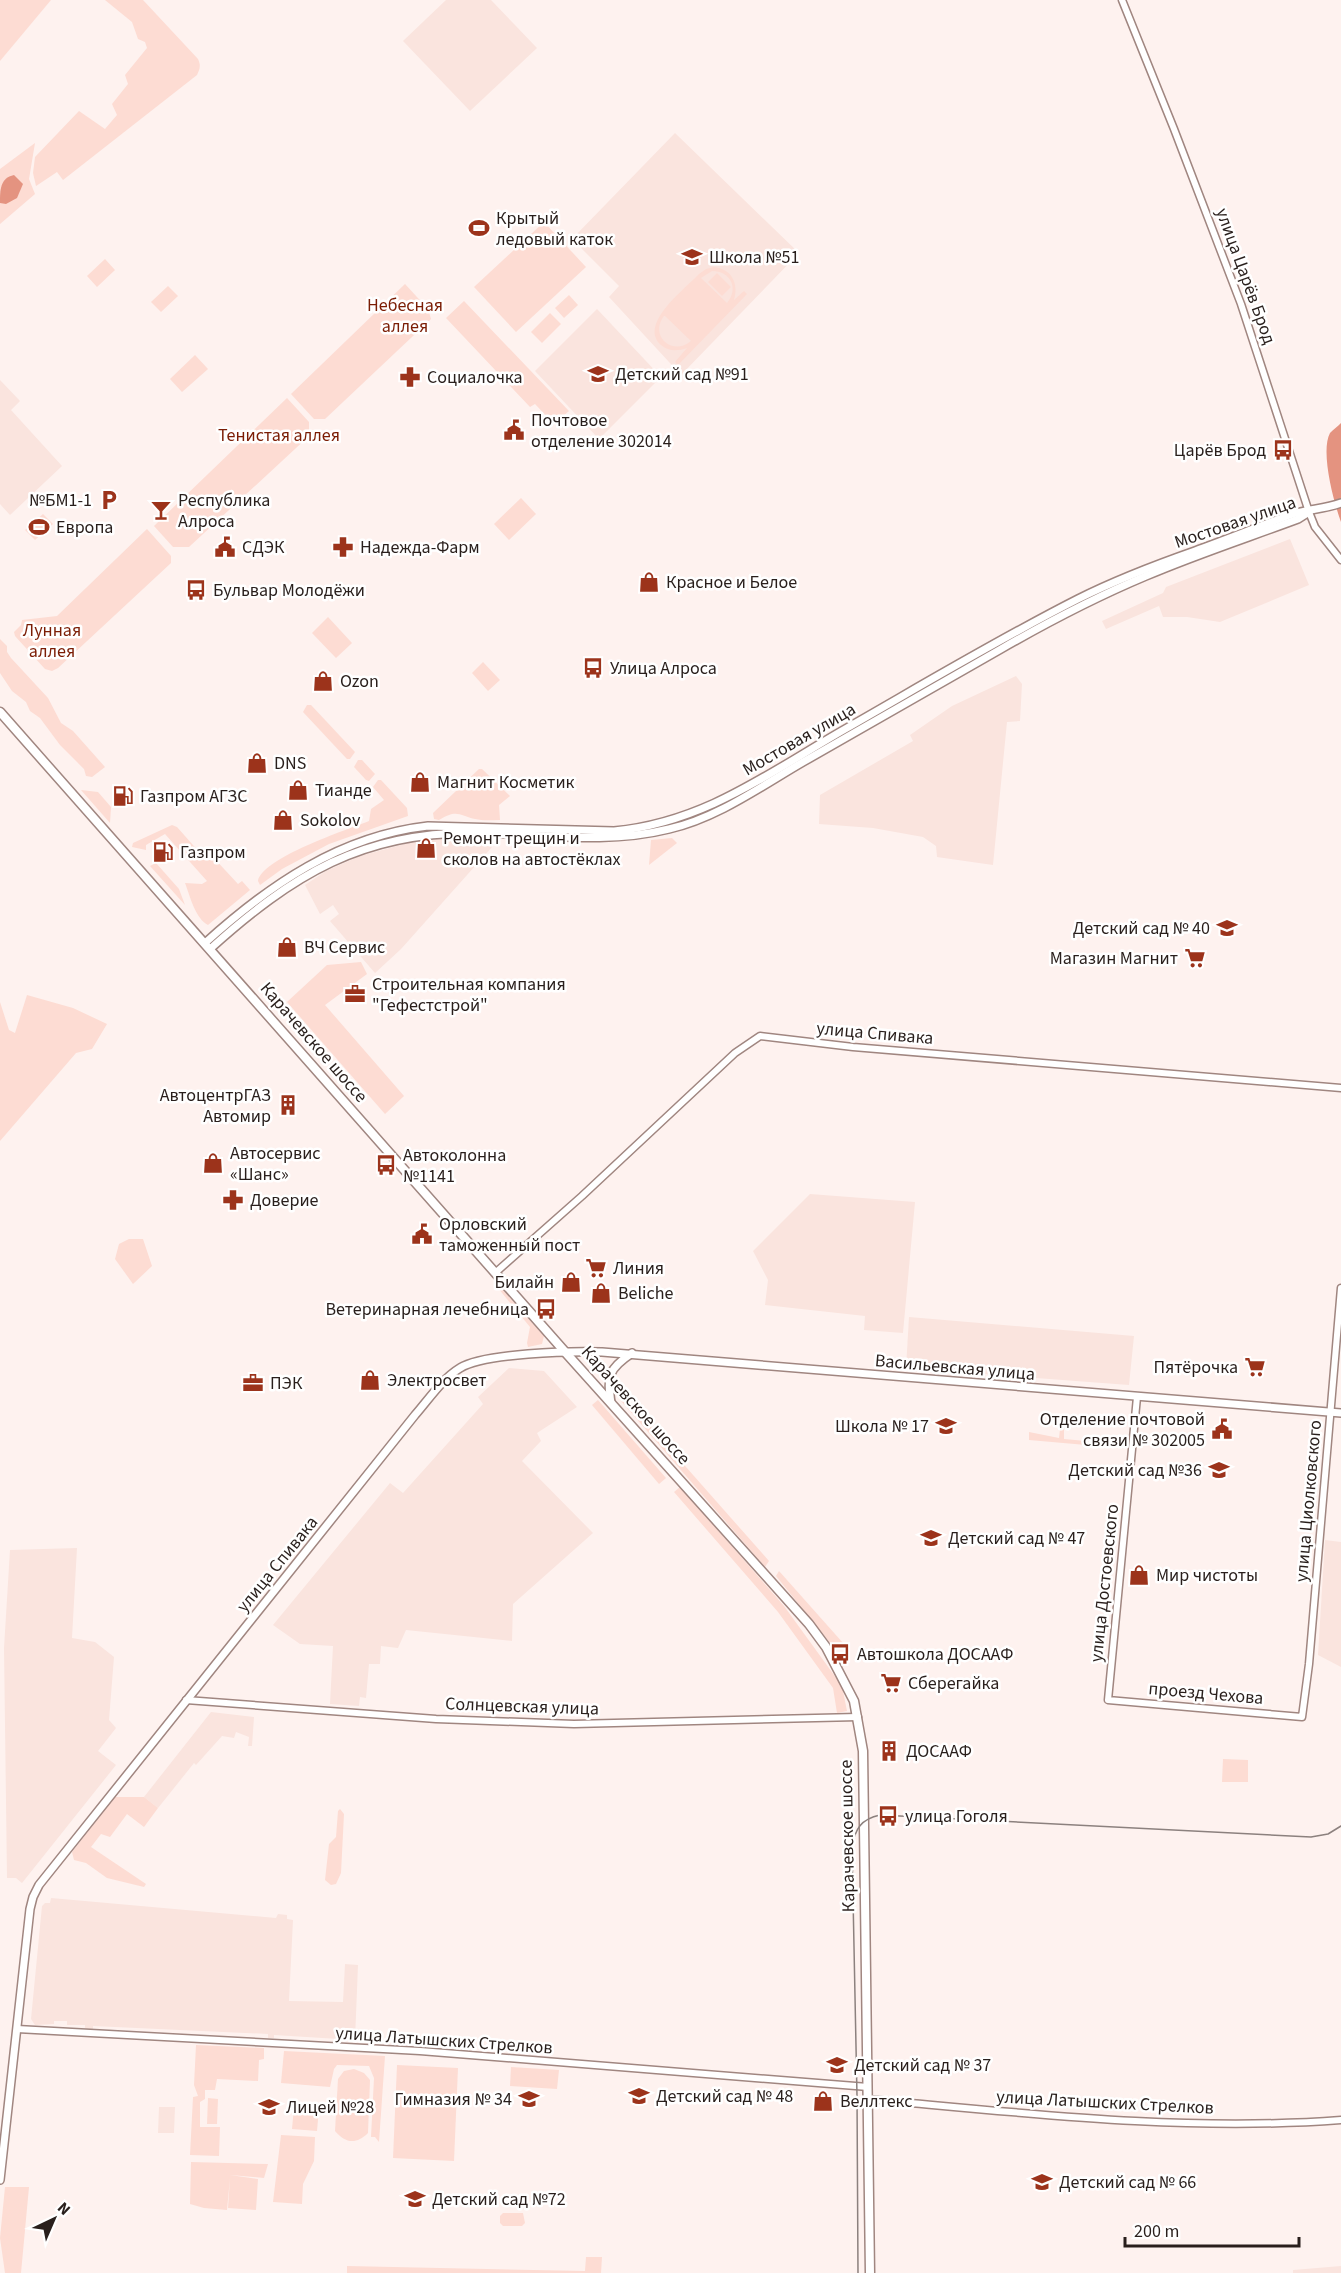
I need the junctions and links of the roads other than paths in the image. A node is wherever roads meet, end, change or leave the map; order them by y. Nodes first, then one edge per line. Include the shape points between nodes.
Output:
1 (1122, 0) edge
2 (1341, 503) edge
3 (1309, 512) junction
4 (1341, 560) edge
5 (0, 712) edge
6 (207, 946) junction
7 (1341, 1088) edge
8 (495, 1273) junction
9 (1341, 1288) edge
10 (566, 1353) junction
11 (632, 1353) junction
12 (1137, 1396) junction
13 (611, 1403) junction
14 (1332, 1412) junction
15 (1341, 1413) edge
16 (186, 1700) junction
17 (1108, 1700) joint
18 (858, 1717) junction
19 (1302, 1717) joint
20 (17, 2029) junction
21 (868, 2087) junction
22 (868, 2099) junction
23 (1341, 2120) edge
24 (0, 2181) edge
25 (870, 2273) edge

1 - 3 street, улица Царёв Брод via 1241,304
2 - 3 main road, Мостовая улица
3 - 4 street, улица Царёв Брод via 1315,527
3 - 6 main road, Мостовая улица via 1296,513 1098,589 1000,640 698,812 638,829 614,831 428,826 398,831 345,848 290,876 257,898
5 - 6 highway, Карачевское шоссе
6 - 8 highway, Карачевское шоссе
7 - 8 street, улица Спивака via 760,1036 735,1053
8 - 10 highway, Карачевское шоссе
9 - 14 street, улица Циолковского
10 - 11 main road, Васильевская улица
10 - 13 highway, Карачевское шоссе
10 - 16 main road, улица Спивака via 481,1359 450,1375
11 - 12 main road, Васильевская улица
11 - 13 main road via 611,1372
12 - 14 main road, Васильевская улица
12 - 17 street, улица Достоевского
13 - 18 highway, Карачевское шоссе via 809,1624 844,1679
14 - 15 main road, Васильевская улица
14 - 19 street, улица Циолковского
16 - 18 street, Солнцевская улица via 436,1719 574,1724
16 - 20 main road, улица Спивака via 53,1866 33,1897
17 - 19 street, проезд Чехова
18 - 21 highway, Карачевское шоссе via 864,1783
20 - 21 street, улица Латышских Стрелков via 420,2051
20 - 24 main road, улица Спивака
21 - 22 highway, Карачевское шоссе
22 - 23 street, улица Латышских Стрелков via 1130,2120 1225,2124
22 - 25 highway, Карачевское шоссе

